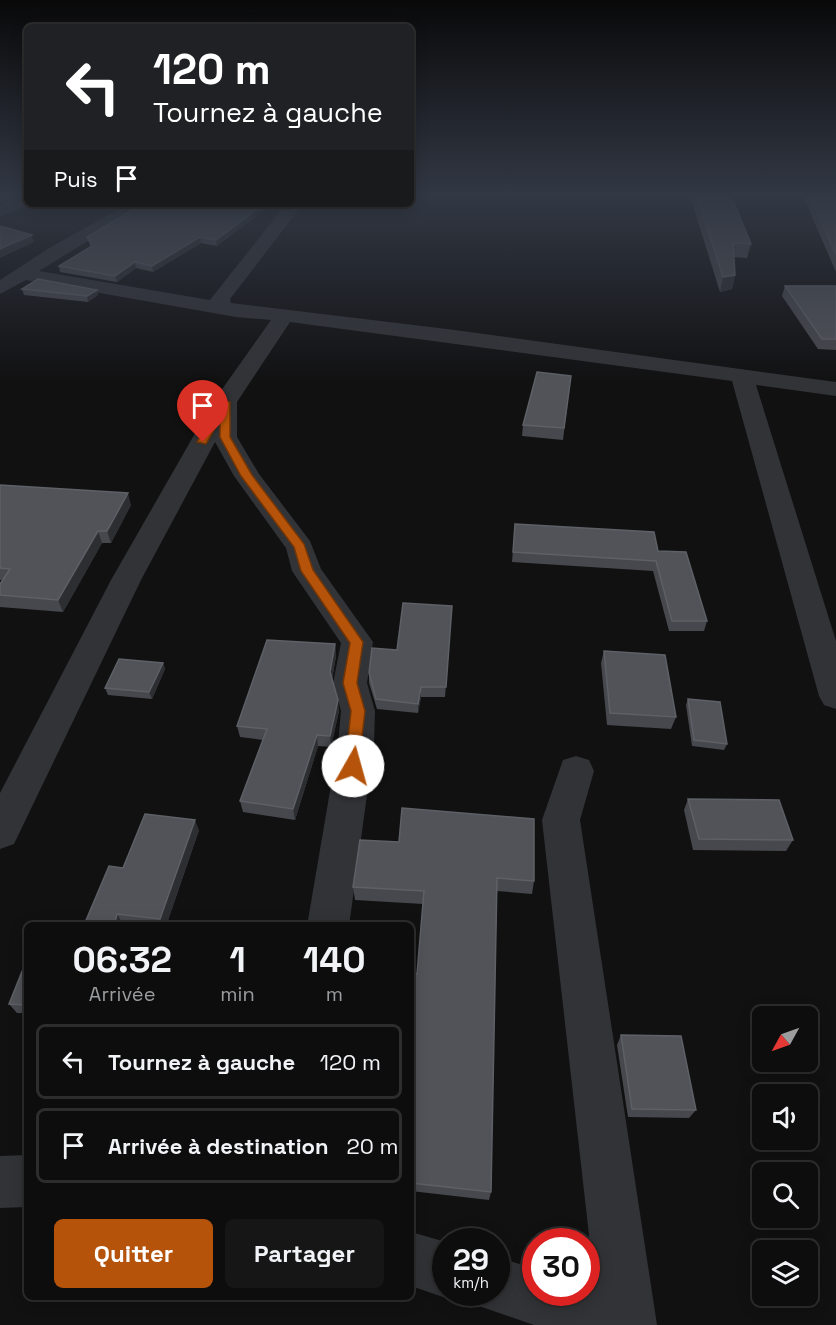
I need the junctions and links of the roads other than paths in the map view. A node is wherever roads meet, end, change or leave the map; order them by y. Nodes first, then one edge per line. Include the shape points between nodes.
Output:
1 (47, 258) edge
2 (253, 258) edge
3 (25, 274) junction
4 (0, 288) edge
5 (236, 310) junction
6 (284, 315) junction
7 (742, 377) junction
8 (836, 389) edge
9 (225, 402) junction
10 (836, 696) edge
11 (576, 771) dead end
12 (0, 832) edge
13 (329, 922) edge
14 (24, 1181) edge
15 (0, 1182) edge
16 (414, 1260) edge
17 (432, 1266) edge
18 (510, 1290) edge
19 (626, 1325) edge

1 - 3 street
2 - 5 street via 220,299 225,308
3 - 4 street
3 - 5 street
5 - 6 street
6 - 7 street
6 - 9 street
7 - 8 street
7 - 10 street
9 - 12 street via 126,580
9 - 13 street via 225,437 247,476 300,547 307,571 357,642 350,683 358,711 356,744
11 - 19 street via 561,820
14 - 15 street
16 - 17 street
18 - 19 street

